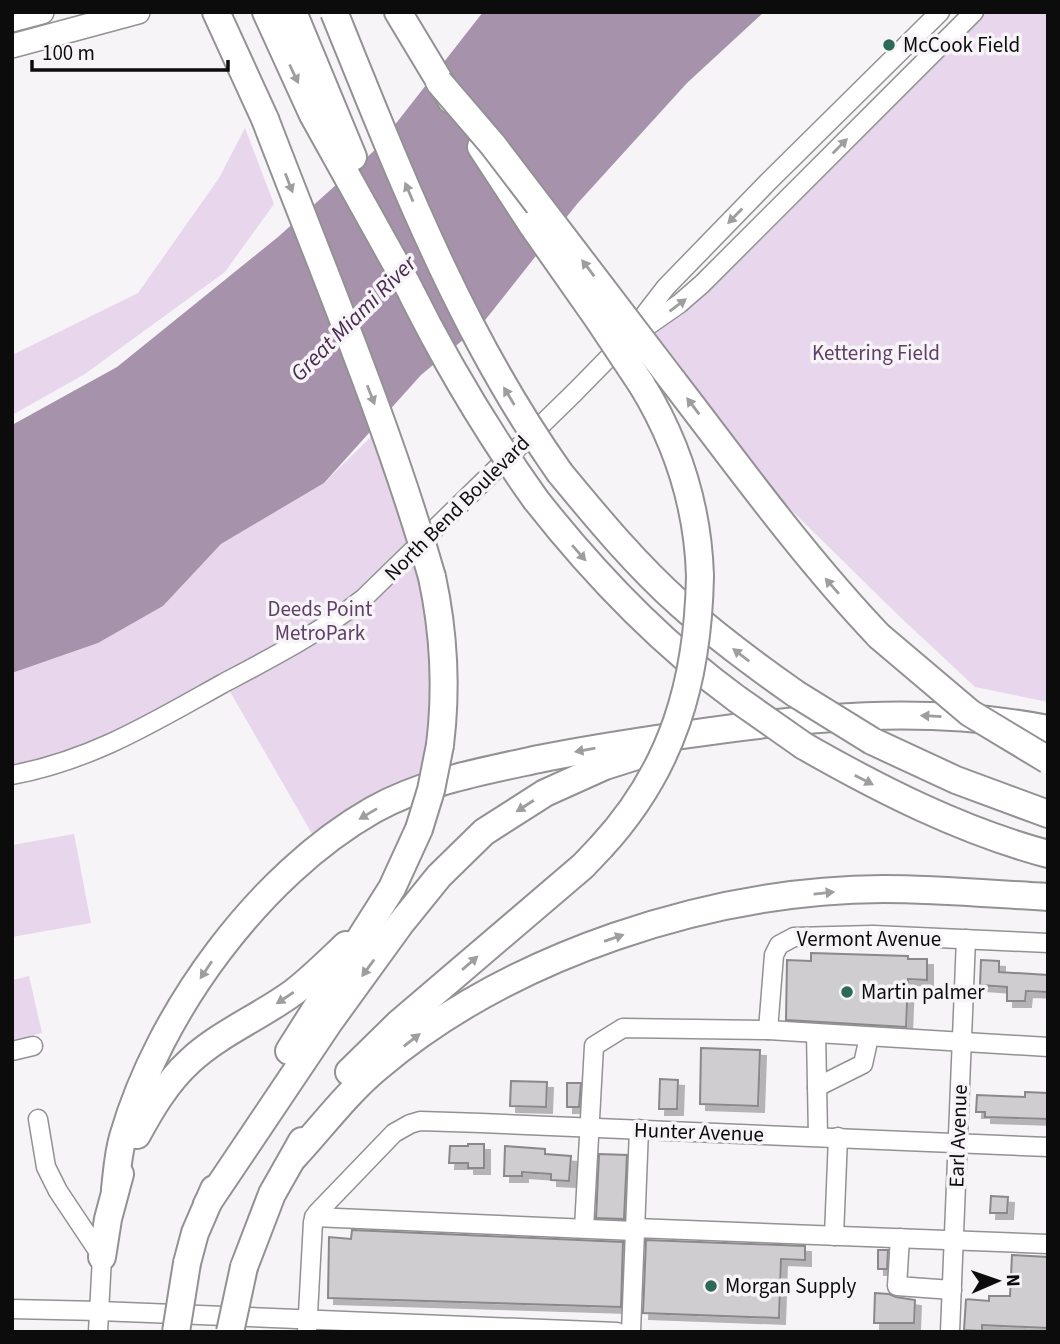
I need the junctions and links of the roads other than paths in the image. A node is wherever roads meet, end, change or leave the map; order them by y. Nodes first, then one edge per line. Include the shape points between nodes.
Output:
1 (42, 12) edge
2 (138, 12) edge
3 (229, 12) edge
4 (266, 12) edge
5 (293, 12) edge
6 (334, 12) edge
7 (398, 12) edge
8 (940, 12) edge
9 (974, 12) edge
10 (216, 13) edge
11 (12, 20) edge
12 (12, 46) edge
13 (439, 82) junction
14 (265, 119) junction
15 (768, 182) junction
16 (778, 208) junction
17 (407, 284) junction
18 (622, 344) junction
19 (725, 729) junction
20 (1048, 729) edge
21 (1048, 760) edge
22 (12, 775) edge
23 (1048, 814) edge
24 (1048, 854) edge
25 (1048, 897) edge
26 (372, 919) junction
27 (966, 939) junction
28 (1048, 943) edge
29 (768, 1030) junction
30 (816, 1033) junction
31 (869, 1037) junction
32 (962, 1043) junction
33 (33, 1046) dead end
34 (1048, 1048) edge
35 (12, 1051) edge
36 (817, 1087) junction
37 (37, 1119) dead end
38 (589, 1127) junction
39 (639, 1129) junction
40 (818, 1136) junction
41 (838, 1138) junction
42 (958, 1144) junction
43 (1048, 1147) edge
44 (294, 1157) junction
45 (115, 1189) junction
46 (207, 1204) junction
47 (314, 1217) junction
48 (584, 1228) junction
49 (635, 1229) junction
50 (834, 1236) junction
51 (900, 1238) junction
52 (954, 1240) junction
53 (1048, 1244) edge
54 (102, 1257) junction
55 (952, 1290) junction
56 (12, 1309) edge
57 (99, 1311) junction
58 (307, 1326) edge
59 (574, 1331) edge
60 (98, 1332) edge
61 (176, 1332) edge
62 (230, 1332) edge
63 (617, 1332) edge
64 (631, 1332) edge
65 (950, 1332) edge

1 - 11 main road
2 - 12 main road
3 - 14 highway
4 -> 17 highway via 313,115
5 - 17 highway
23 -> 6 highway, bridge via 956,780 872,741 796,694 679,603 621,545 561,472 506,392 430,243
7 - 13 highway
8 - 15 street, North Bend Boulevard
16 -> 9 street, North Bend Boulevard
10 - 14 highway
21 -> 13 highway, bridge via 970,713 879,636 834,588 501,154
44 -> 13 highway, bridge via 316,1115 360,1060 583,866 621,824 646,787 676,725 695,654 700,576 696,530 673,444 642,386
14 -> 26 highway, bridge via 374,404 415,521 440,614 444,661 440,745 431,790 419,830
15 - 16 street
15 -> 18 street, North Bend Boulevard via 666,287
18 -> 16 street, North Bend Boulevard via 702,284
17 -> 24 highway, bridge via 479,418 536,500 612,590 694,667 804,746 885,791
18 - 22 street, North Bend Boulevard via 404,561 345,613 122,738 82,757
20 -> 19 highway via 873,714
19 -> 45 highway via 580,751 411,792 373,810 319,846 240,925 181,1007 133,1108 122,1139
19 -> 46 highway via 605,766 545,793 484,832 439,876 401,923
44 -> 25 highway via 375,1070 421,1033 513,981 610,939 728,906 836,891 926,890
26 -> 45 highway via 295,991 205,1049 176,1075 132,1144
26 - 46 highway via 257,1100
27 - 28 street, Vermont Avenue
27 - 29 street, Vermont Avenue via 873,935 788,939 774,955
27 - 32 street, Earl Avenue
29 - 30 street
29 - 38 street via 622,1028 594,1046
30 - 31 street
30 - 36 street
31 - 32 street
31 - 36 street via 863,1064
32 - 34 street
32 - 42 street, Earl Avenue
33 - 35 street
36 - 40 street
37 - 54 street via 46,1167
38 - 39 street, Hunter Avenue
38 - 47 street, Hunter Avenue via 420,1121 398,1130
38 - 48 street
39 - 40 street, Hunter Avenue
39 - 49 street
40 - 41 street, Hunter Avenue
41 - 42 street, Hunter Avenue
41 - 50 street
42 - 43 street, Hunter Avenue
42 - 52 street, Earl Avenue
44 - 62 highway, bridge via 272,1195 244,1267
45 - 54 highway
46 - 61 highway, bridge via 187,1263
47 - 48 street
47 - 58 street
48 - 49 street
49 - 50 street
49 - 64 street
50 - 51 street
51 - 52 street
51 - 55 street via 897,1286
52 - 53 street
52 - 55 street, Earl Avenue
54 - 57 street
55 - 65 street, Earl Avenue
56 - 57 street
57 - 58 street
57 - 60 street
58 - 59 street
59 - 63 street

